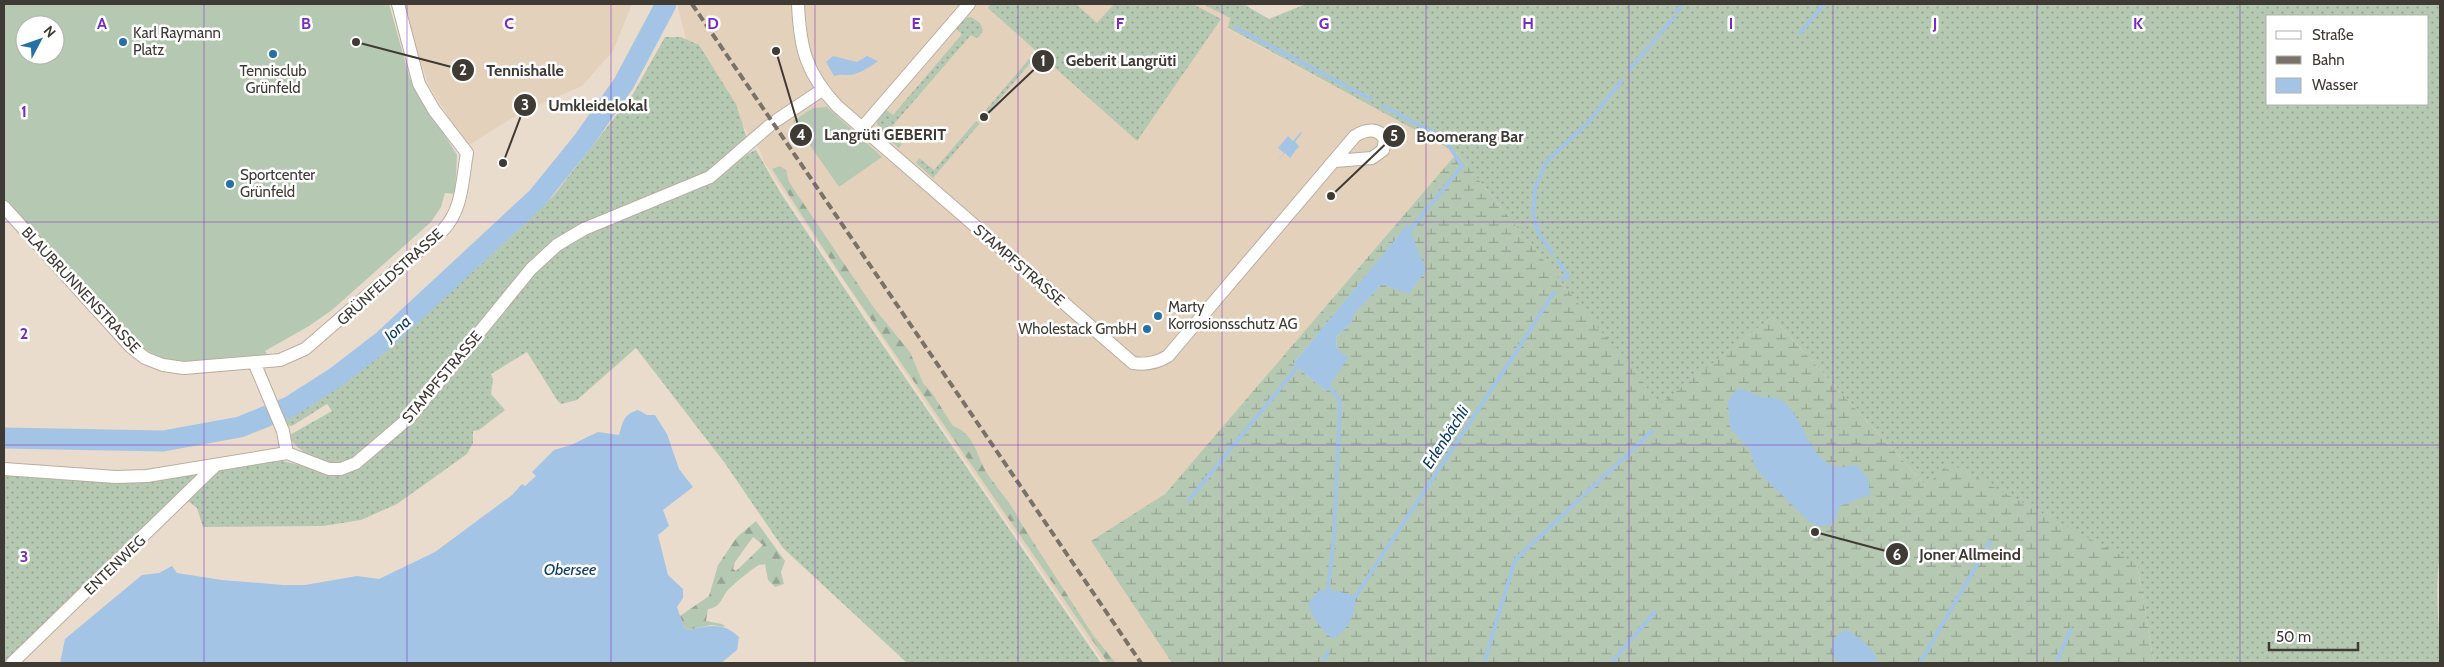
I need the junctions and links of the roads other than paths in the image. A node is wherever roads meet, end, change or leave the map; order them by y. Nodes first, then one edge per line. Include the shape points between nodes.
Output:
1 (398, 4) edge
2 (798, 4) edge
3 (969, 4) edge
4 (822, 90) junction
5 (862, 128) junction
6 (1335, 161) dead end
7 (4, 207) edge
8 (254, 362) junction
9 (287, 453) junction
10 (216, 465) junction
11 (4, 469) edge
12 (12, 663) edge

1 - 8 street, GRÜNFELDSTRASSE via 419,84 467,154 456,212 443,230 314,344 280,360
2 - 4 street, STAMPFSTRASSE via 802,50 809,70
3 - 5 street
4 - 5 street, STAMPFSTRASSE
4 - 9 street, STAMPFSTRASSE via 773,123 710,177 584,229 557,245 531,269 410,417 356,463 341,469 329,469
5 - 6 street, STAMPFSTRASSE via 1127,359 1145,365 1159,362 1182,342
7 - 8 street, BLAUBRUNNENSTRASSE via 130,346 145,358 184,368
8 - 9 street via 283,432
9 - 10 street
10 - 11 street via 147,476 116,477
10 - 12 street, ENTENWEG

